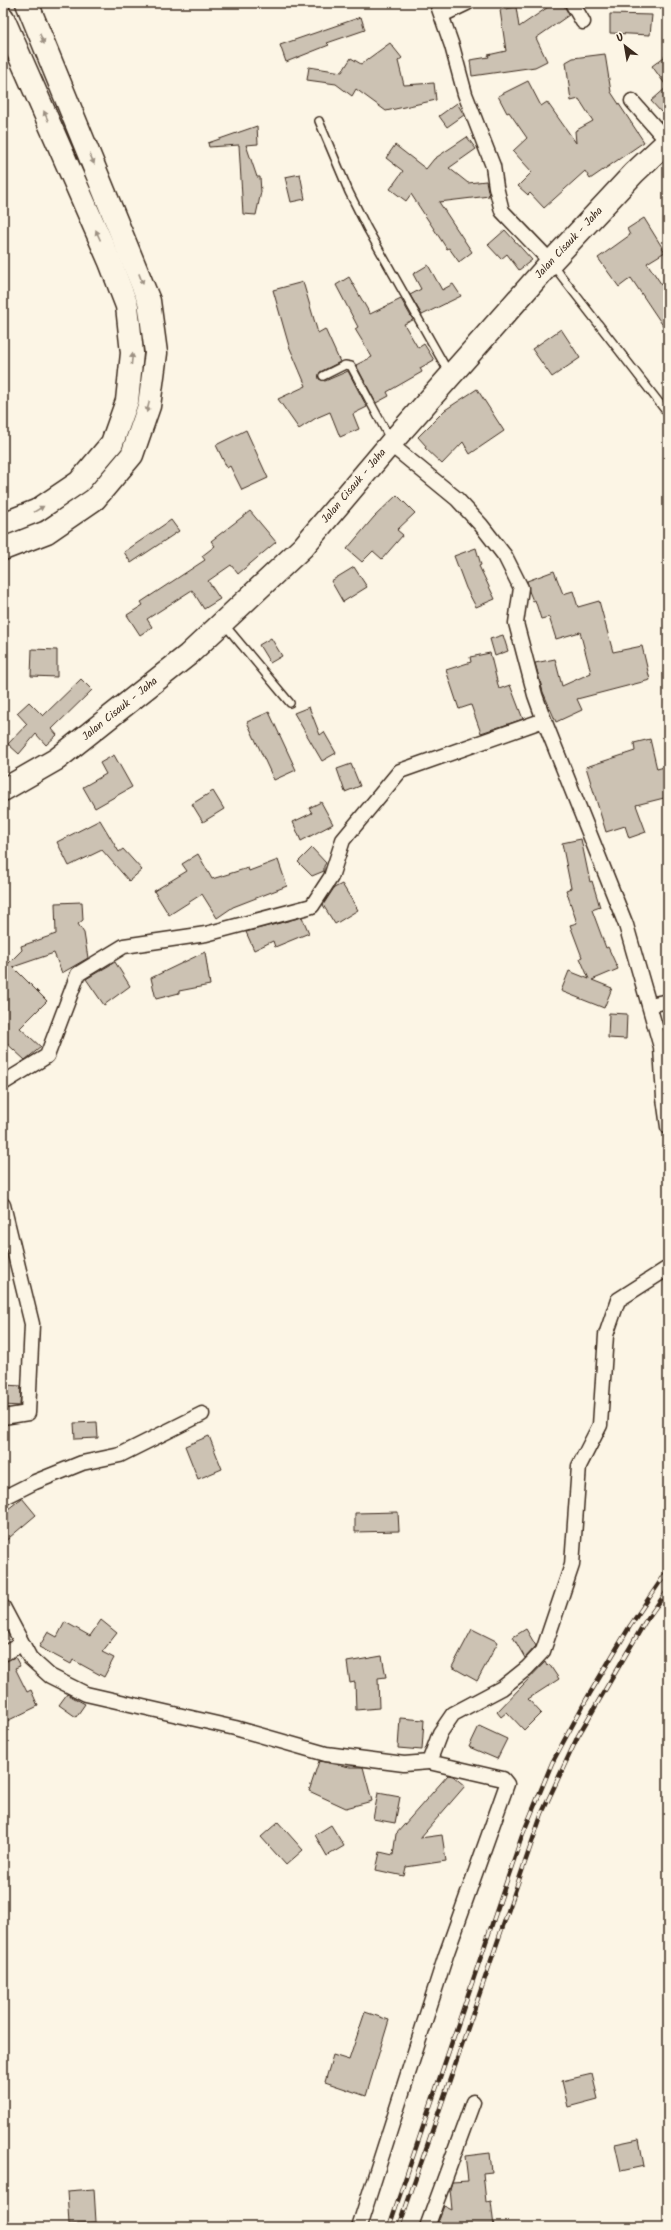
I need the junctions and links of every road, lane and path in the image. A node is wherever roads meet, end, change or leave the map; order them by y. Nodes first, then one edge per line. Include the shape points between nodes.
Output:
1 (27, 3) edge
2 (467, 3) edge
3 (572, 3) edge
4 (439, 9) edge
5 (3, 18) edge
6 (583, 22) dead end
7 (632, 101) dead end
8 (319, 121) dead end
9 (668, 141) edge
10 (551, 262) junction
11 (450, 375) junction
12 (323, 376) dead end
13 (668, 414) edge
14 (390, 443) junction
15 (3, 524) edge
16 (3, 549) edge
17 (224, 624) junction
18 (290, 703) dead end
19 (544, 720) junction
20 (3, 790) edge
21 (668, 1001) edge
22 (650, 1005) junction
23 (3, 1083) edge
24 (668, 1127) edge
25 (3, 1205) edge
26 (668, 1268) edge
27 (202, 1414) dead end
28 (3, 1417) edge
29 (3, 1498) edge
30 (3, 1607) edge
31 (22, 1644) junction
32 (3, 1654) edge
33 (430, 1762) junction
34 (473, 2102) dead end
35 (358, 2227) edge
36 (427, 2227) edge

1 -> 16 main road via 149,301 156,353 149,406 132,455 95,499 47,532
2 - 4 street
3 - 6 street
4 - 10 street via 465,94 493,166 502,211
15 -> 5 main road via 36,511 79,482 112,443 127,401 132,353 127,306
7 - 9 street
8 - 11 lane via 367,228
9 - 10 main road, Jalan Cisauk - Jaha via 634,173
10 - 11 main road, Jalan Cisauk - Jaha
10 - 13 lane
11 - 14 main road, Jalan Cisauk - Jaha
12 - 14 lane via 345,365 351,366
14 - 17 main road, Jalan Cisauk - Jaha via 303,547
14 - 19 street via 457,499 505,556 521,588 516,623
17 - 18 lane
17 - 20 main road, Jalan Cisauk - Jaha via 57,759
19 - 22 street via 620,907
19 - 23 street via 400,771 343,840 331,877 312,906 206,934 124,946 78,974 47,1056
21 - 22 street
22 - 24 street via 661,1047
25 - 28 street via 32,1324 28,1413
26 - 33 street via 618,1300 606,1335 600,1425 579,1466 572,1565 543,1651 502,1688 453,1714 440,1733
27 - 29 street via 120,1455 82,1463
30 - 31 street
31 - 32 street
31 - 33 street via 30,1658 50,1676 86,1694 236,1728 326,1754 404,1764
33 - 35 street via 494,1776 503,1779 507,1784 446,1955
34 - 36 street

